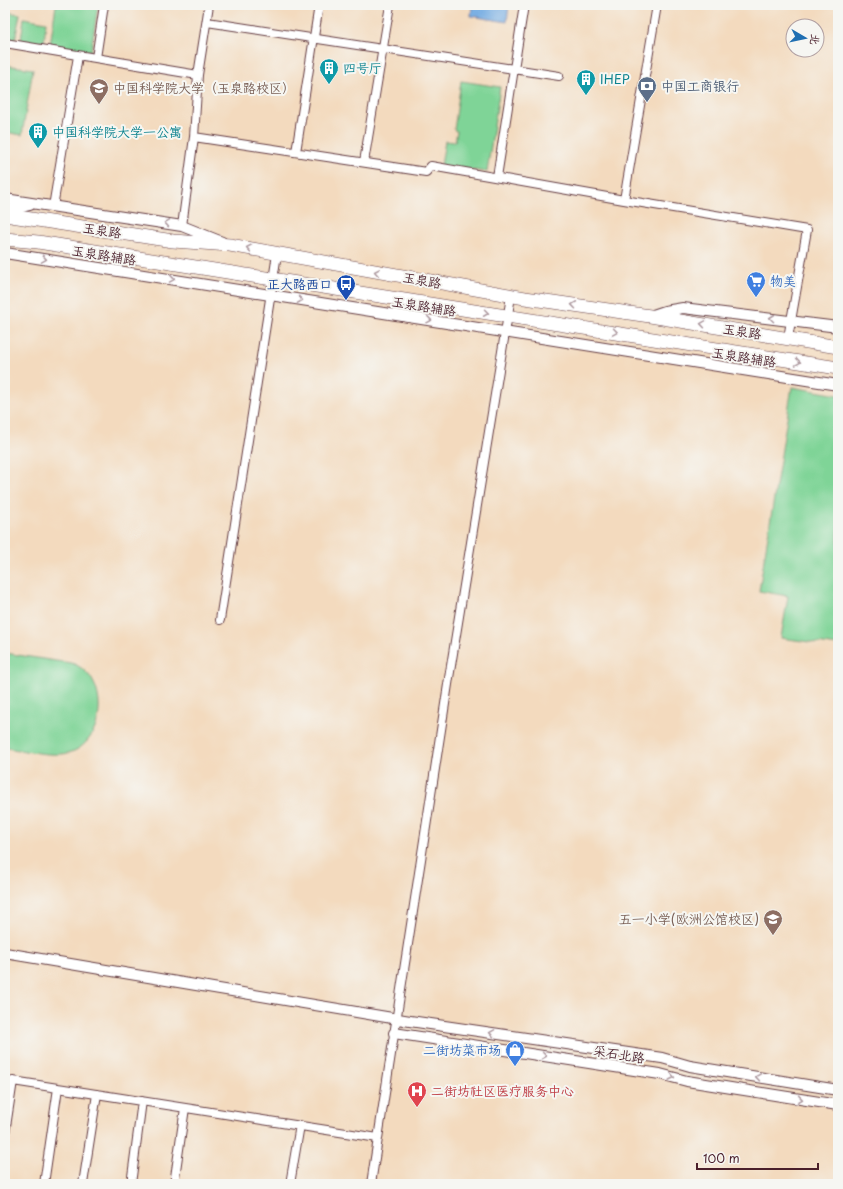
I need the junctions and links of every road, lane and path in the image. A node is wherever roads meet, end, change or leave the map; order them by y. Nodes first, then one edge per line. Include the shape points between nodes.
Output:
1 (104, 5) edge
2 (209, 5) edge
3 (320, 5) edge
4 (390, 5) edge
5 (524, 5) edge
6 (657, 5) edge
7 (207, 22) junction
8 (314, 38) junction
9 (5, 43) edge
10 (382, 49) junction
11 (78, 56) junction
12 (96, 58) junction
13 (514, 69) junction
14 (198, 75) junction
15 (559, 76) dead end
16 (194, 137) junction
17 (296, 152) junction
18 (364, 162) junction
19 (497, 177) junction
20 (5, 199) edge
21 (624, 200) junction
22 (36, 204) junction
23 (53, 207) junction
24 (5, 211) edge
25 (5, 215) edge
26 (182, 226) junction
27 (5, 238) edge
28 (230, 245) junction
29 (5, 253) edge
30 (277, 254) junction
31 (272, 281) junction
32 (270, 295) junction
33 (511, 296) junction
34 (540, 300) junction
35 (509, 316) junction
36 (650, 316) junction
37 (538, 320) junction
38 (791, 321) junction
39 (838, 327) edge
40 (506, 332) junction
41 (788, 338) junction
42 (838, 347) edge
43 (838, 368) edge
44 (838, 386) edge
45 (220, 620) dead end
46 (5, 953) edge
47 (397, 1018) junction
48 (394, 1033) junction
49 (58, 1088) junction
50 (838, 1090) edge
51 (97, 1094) junction
52 (142, 1101) junction
53 (838, 1105) edge
54 (185, 1108) junction
55 (300, 1125) junction
56 (5, 1133) edge
57 (378, 1138) junction
58 (44, 1184) edge
59 (83, 1184) edge
60 (131, 1184) edge
61 (174, 1184) edge
62 (290, 1184) edge
63 (371, 1184) edge

1 - 12 street
2 - 7 street
3 - 8 street
4 - 10 street
5 - 13 street
6 - 21 street
7 - 8 street
7 - 14 street
8 - 10 street
8 - 17 street
9 - 11 street
10 - 13 street
10 - 18 street
11 - 12 street
11 - 23 street
12 - 14 street
13 - 15 street
13 - 19 street
14 - 16 street
16 - 17 street
16 - 26 street
17 - 18 street
18 - 19 street via 426,172 431,166
19 - 21 street
20 - 22 street
21 - 38 street via 807,230
22 - 23 street
22 - 24 street
26 -> 23 street
25 - 28 main road, 玉泉路 via 173,240
26 - 28 street
27 - 31 main road, 玉泉路
30 -> 28 main road, 玉泉路
29 -> 32 street, 玉泉路辅路
30 - 31 street
33 -> 30 main road, 玉泉路
31 - 32 street
31 -> 35 main road, 玉泉路
32 -> 40 street, 玉泉路辅路
32 - 45 street
33 - 34 main road, 玉泉路
33 - 35 street
36 -> 34 main road, 玉泉路
34 - 37 main road via 532,308
35 - 37 main road, 玉泉路
35 - 40 street
38 -> 36 street via 683,308 665,310
41 -> 36 main road, 玉泉路
37 -> 43 main road, 玉泉路
38 - 39 street
38 - 41 street
40 - 44 street, 玉泉路辅路
40 - 47 street
41 - 42 main road, 玉泉路
46 - 47 street, 采石北路
47 - 48 street
50 -> 47 street, 采石北路 via 690,1066 662,1058
48 -> 53 street, 采石北路 via 660,1074 688,1081
48 - 57 street
49 - 51 street
49 - 56 street via 13,1081
49 - 58 street
51 - 52 street
51 - 59 street
52 - 54 street
52 - 60 street
54 - 55 street
54 - 61 street
55 - 57 street
55 - 62 street
57 - 63 street

